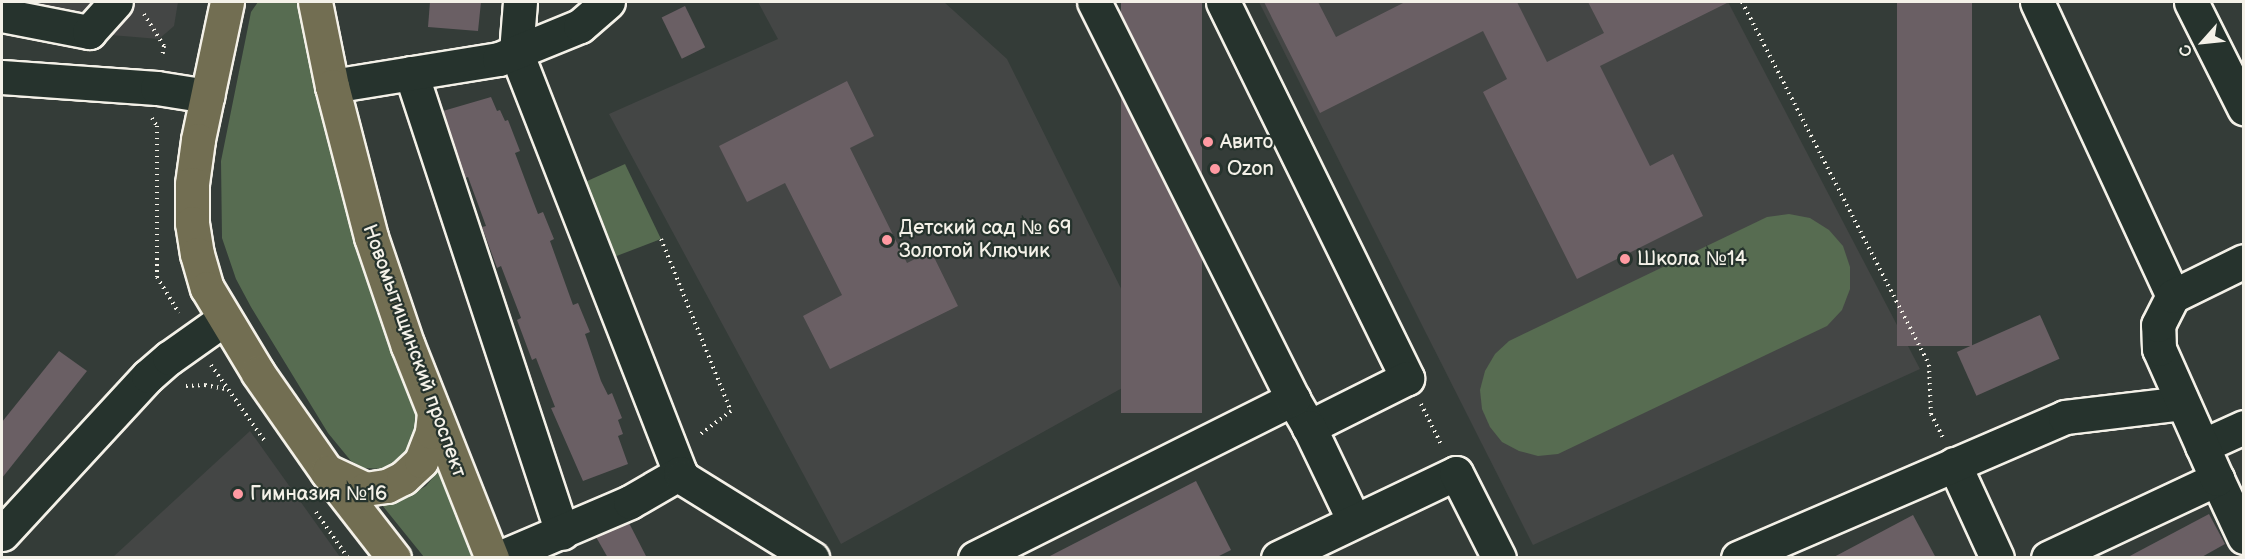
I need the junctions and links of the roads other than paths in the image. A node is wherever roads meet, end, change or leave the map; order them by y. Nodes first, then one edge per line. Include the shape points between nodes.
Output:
1 (116, 2) edge
2 (315, 2) edge
3 (520, 2) edge
4 (608, 2) edge
5 (1094, 2) edge
6 (1223, 2) edge
7 (2037, 2) edge
8 (2191, 2) edge
9 (227, 6) edge
10 (2, 15) edge
11 (516, 52) junction
12 (411, 74) junction
13 (2, 77) edge
14 (332, 86) junction
15 (207, 96) junction
16 (2244, 108) edge
17 (2244, 261) edge
18 (2173, 296) junction
19 (224, 319) junction
20 (1293, 399) junction
21 (2182, 403) junction
22 (434, 414) junction
23 (1309, 427) junction
24 (2244, 427) edge
25 (2202, 446) junction
26 (676, 464) junction
27 (1954, 464) junction
28 (327, 471) junction
29 (2217, 479) junction
30 (1354, 521) junction
31 (562, 532) junction
32 (2, 534) edge
33 (2244, 537) edge
34 (394, 558) edge
35 (492, 558) edge
36 (499, 558) edge
37 (812, 558) edge
38 (975, 558) edge
39 (1278, 558) edge
40 (1498, 558) edge
41 (1738, 558) edge
42 (1997, 558) edge
43 (2048, 558) edge

1 - 10 street via 89,32
2 - 14 main road, Новомытищинский проспект
3 - 11 street
4 - 11 street via 580,26
5 - 20 street
6 - 23 street via 1407,378
7 - 18 street
8 - 16 street
9 - 15 main road
11 - 12 street via 499,59
11 - 26 street
12 - 14 street
12 - 31 street
13 - 15 street via 156,88
14 - 22 main road, Новомытищинский проспект via 371,237
15 - 19 main road via 192,184 192,223 207,288
17 - 18 street
18 - 21 street via 2158,325 2159,349
19 - 28 main road
19 - 32 street via 148,376
20 - 23 street
20 - 38 street
21 - 25 street
21 - 27 street via 2065,417
22 - 28 main road via 421,461 403,478 387,486 365,489
22 - 35 main road, Новомытищинский проспект
23 - 30 street
24 - 25 street
25 - 29 street
26 - 31 street via 630,502
26 - 37 street via 683,478
27 - 41 street
27 - 42 street
28 - 34 main road
29 - 33 street
29 - 43 street
30 - 39 street
30 - 40 street via 1456,473
31 - 36 street

